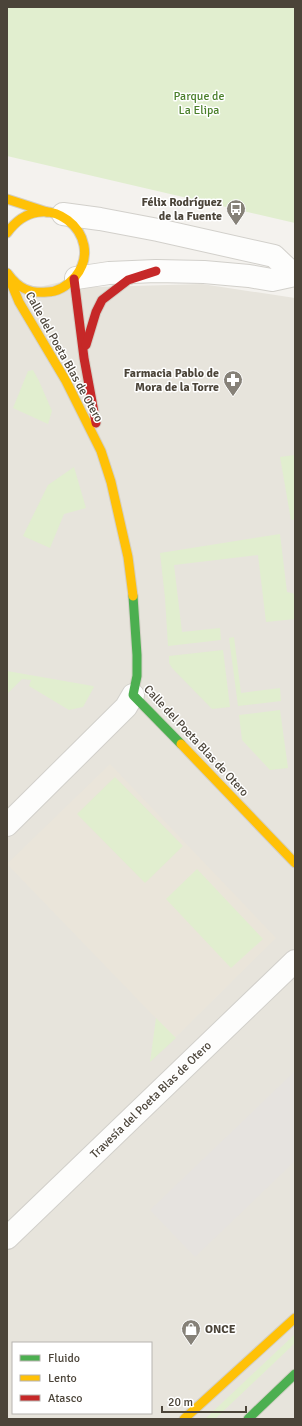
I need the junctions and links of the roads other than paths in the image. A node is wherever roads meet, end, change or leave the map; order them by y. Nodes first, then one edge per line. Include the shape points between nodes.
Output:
1 (7, 199) edge
2 (55, 213) junction
3 (7, 234) edge
4 (156, 271) junction
5 (7, 273) edge
6 (295, 275) edge
7 (75, 279) junction
8 (84, 358) junction
9 (101, 451) junction
10 (133, 694) junction
11 (7, 825) edge
12 (295, 863) edge
13 (295, 960) edge
14 (7, 1238) edge
15 (295, 1318) edge
16 (295, 1374) edge
17 (184, 1419) edge
18 (248, 1419) edge

1 - 2 street
2 - 3 street via 35,212 22,217
2 - 6 street via 158,230 274,256
2 - 7 street via 74,224 84,248 84,261
4 - 6 street via 204,272 272,280
4 - 7 street via 109,273
4 - 8 street, Calle del Poeta Blas de Otero via 128,280 102,300 93,318
5 - 7 street, Calle del Poeta Blas de Otero via 16,284 38,293 63,289
5 - 9 street, Calle del Poeta Blas de Otero via 12,289 66,381
7 - 8 street, Calle del Poeta Blas de Otero
8 - 9 street, Calle del Poeta Blas de Otero
9 - 10 street, Calle del Poeta Blas de Otero via 111,482 128,557 138,655
10 - 11 street via 126,707
10 - 12 street, Calle del Poeta Blas de Otero
13 - 14 street, Travesía del Poeta Blas de Otero
15 - 17 street
16 - 18 street

